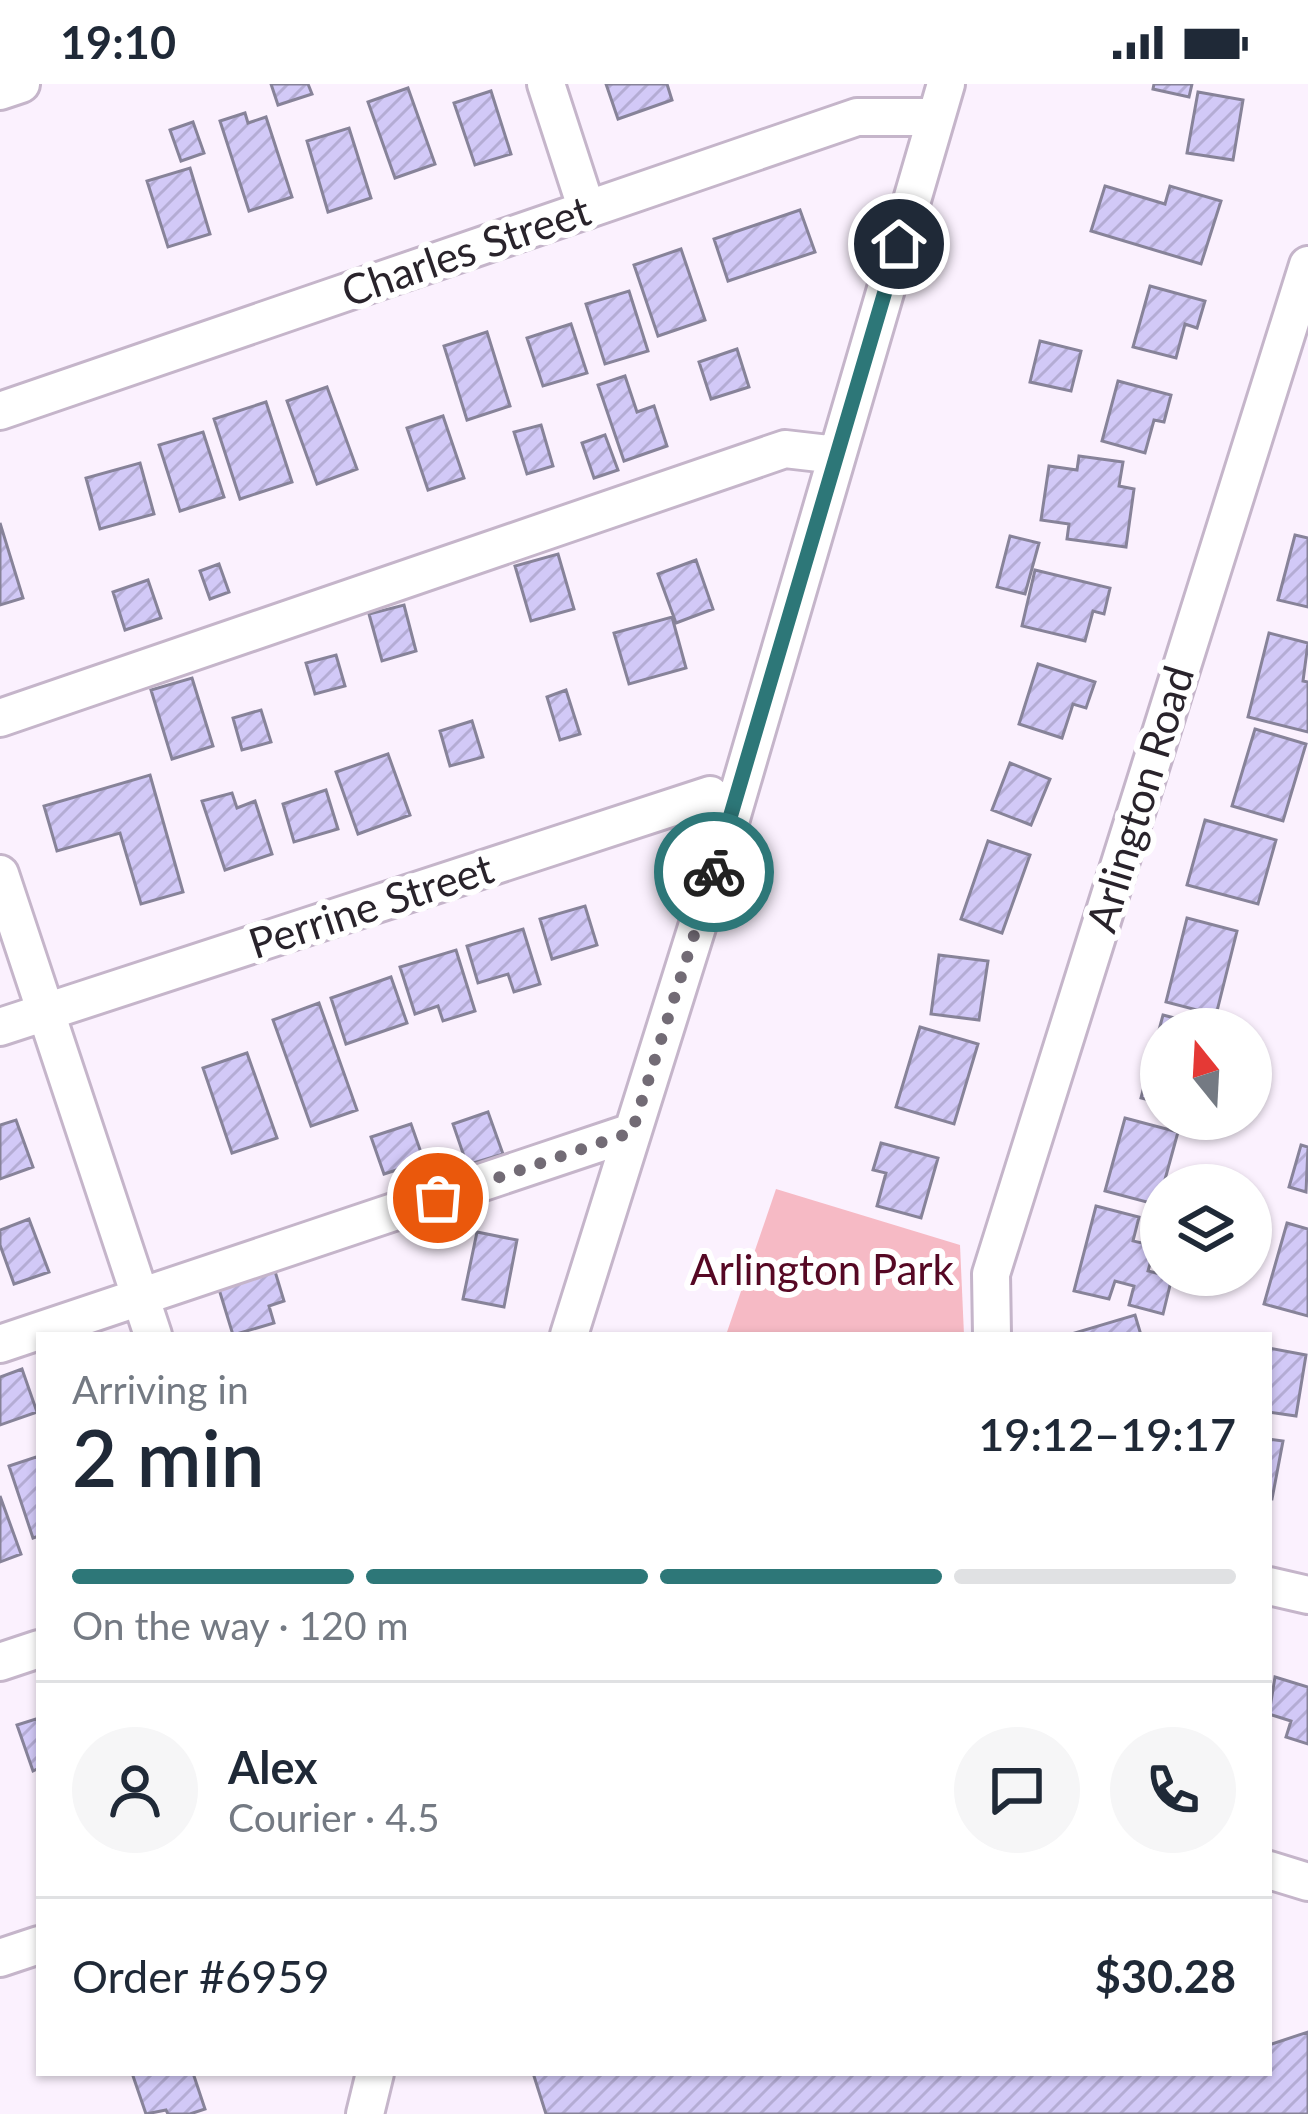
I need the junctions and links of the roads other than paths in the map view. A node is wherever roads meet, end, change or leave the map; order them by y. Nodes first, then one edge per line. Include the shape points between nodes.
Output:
1 (21, 84) edge
2 (546, 84) edge
3 (0, 91) edge
4 (941, 101) edge
5 (587, 210) junction
6 (1308, 265) edge
7 (0, 411) edge
8 (837, 455) junction
9 (0, 718) edge
10 (730, 822) junction
11 (0, 874) edge
12 (46, 1012) junction
13 (0, 1027) edge
14 (632, 1132) junction
15 (141, 1298) junction
16 (36, 1332) edge
17 (37, 1332) edge
18 (152, 1332) edge
19 (570, 1332) edge
20 (992, 1332) edge
21 (0, 1344) edge
22 (1272, 1587) edge
23 (1308, 1595) edge
24 (36, 1650) edge
25 (0, 1661) edge
26 (1272, 1871) edge
27 (1308, 1882) edge
28 (36, 1946) edge
29 (0, 1958) edge
30 (374, 2076) edge
31 (365, 2114) edge

1 - 3 street
2 - 5 street
4 - 5 street, Charles Street via 857,117
4 - 8 street
5 - 7 street, Charles Street
6 - 20 street, Arlington Road via 991,1274
8 - 9 street via 785,448
8 - 10 street
10 - 12 street, Perrine Street via 710,795
10 - 14 street
11 - 12 street
12 - 13 street, Perrine Street
12 - 15 street
14 - 15 street
14 - 19 street
15 - 17 street
15 - 18 street
16 - 21 street
22 - 23 street
24 - 25 street
26 - 27 street
28 - 29 street
30 - 31 street

